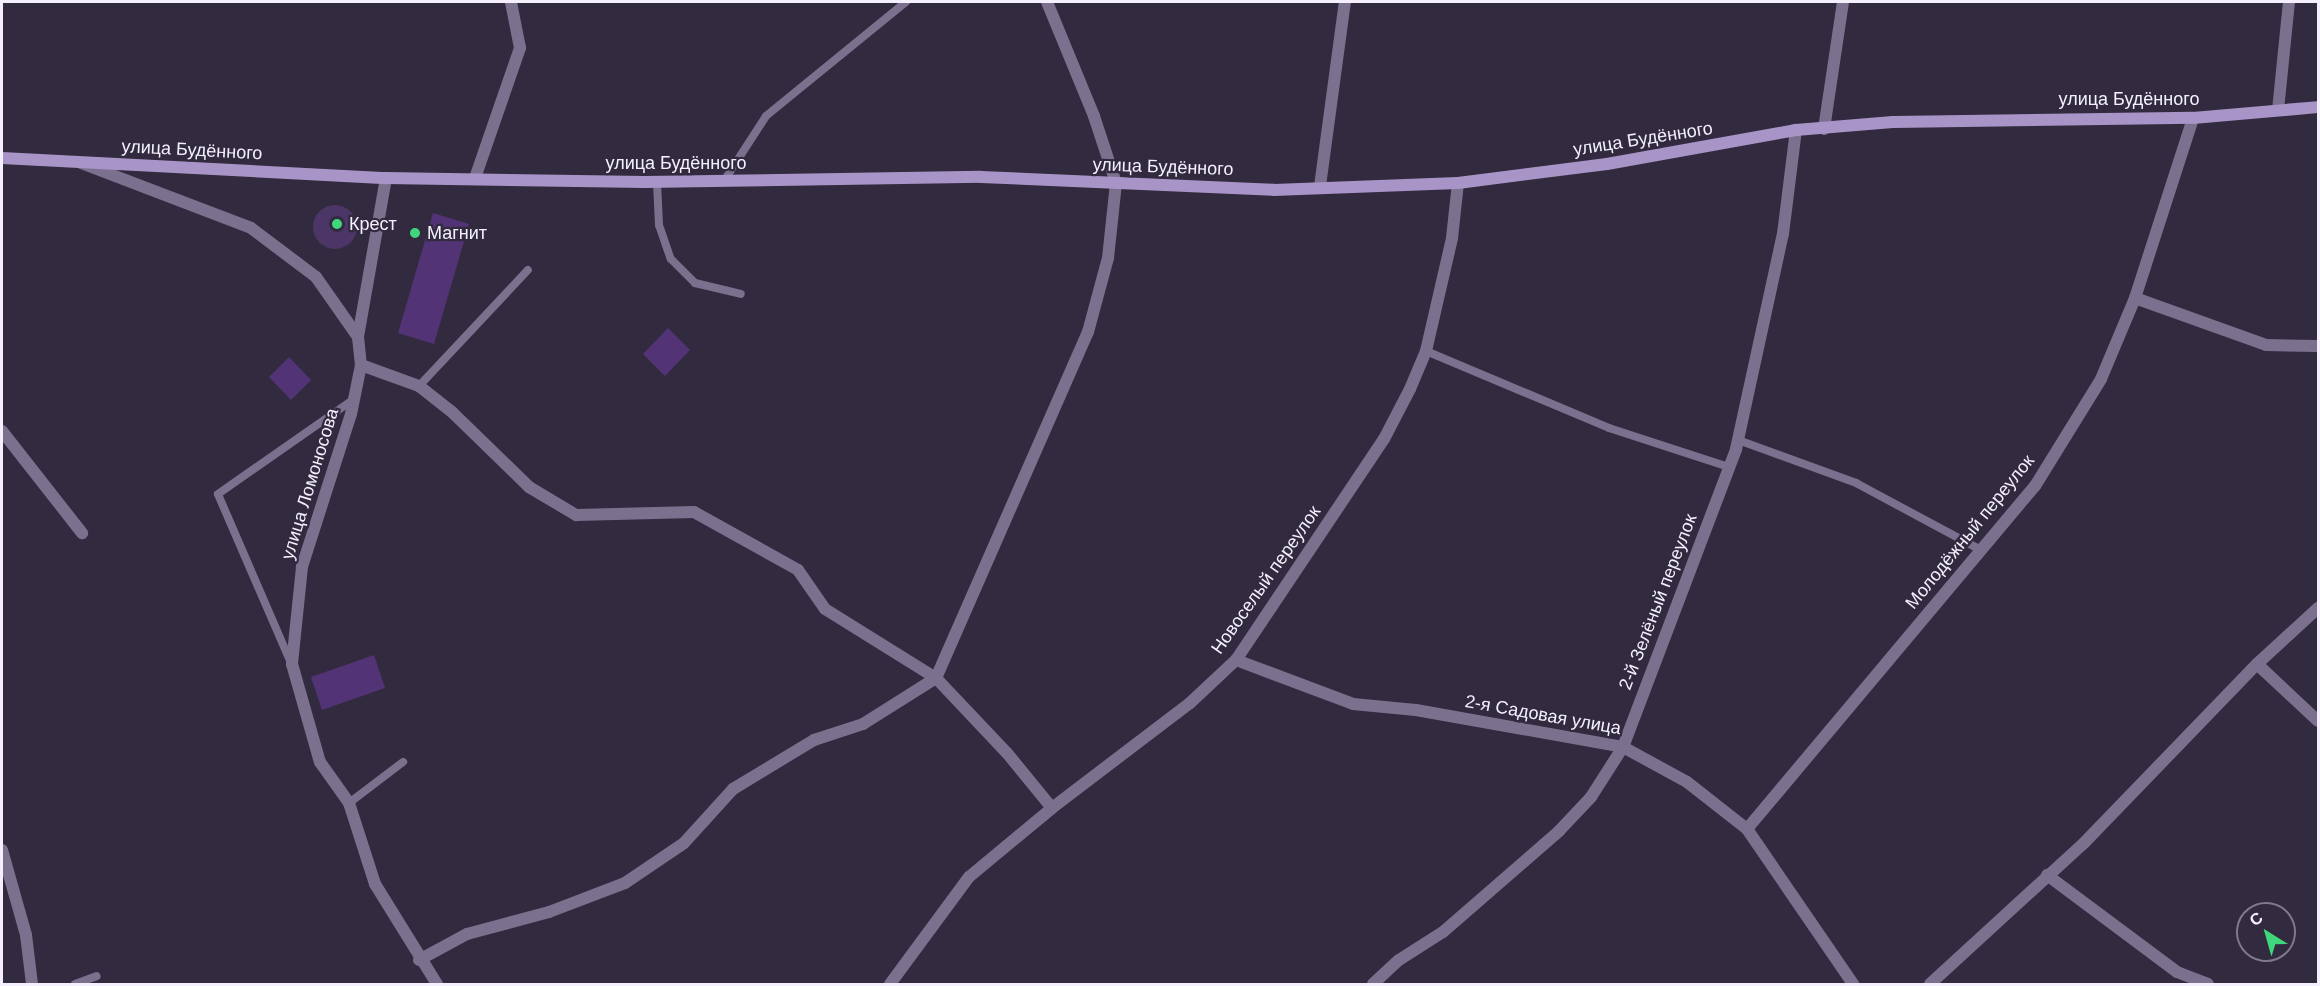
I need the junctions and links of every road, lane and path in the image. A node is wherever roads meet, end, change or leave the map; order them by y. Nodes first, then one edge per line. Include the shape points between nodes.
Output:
1 (511, 2) edge
2 (906, 2) edge
3 (1047, 2) edge
4 (1345, 2) edge
5 (1843, 2) edge
6 (2289, 2) edge
7 (2319, 106) edge
8 (2278, 110) junction
9 (2193, 118) junction
10 (1824, 129) junction
11 (1796, 130) junction
12 (2, 158) edge
13 (77, 162) junction
14 (386, 178) junction
15 (475, 178) junction
16 (724, 181) junction
17 (657, 182) junction
18 (1116, 183) junction
19 (1458, 183) junction
20 (1320, 186) junction
21 (528, 270) dead end
22 (741, 294) dead end
23 (2135, 297) junction
24 (358, 337) junction
25 (2319, 345) edge
26 (1425, 351) junction
27 (361, 365) junction
28 (419, 387) junction
29 (354, 398) junction
30 (2, 431) edge
31 (1738, 440) junction
32 (1729, 467) junction
33 (82, 533) dead end
34 (1981, 550) junction
35 (2319, 608) edge
36 (1236, 660) junction
37 (292, 664) junction
38 (2257, 664) junction
39 (936, 678) junction
40 (2319, 721) edge
41 (1623, 747) junction
42 (403, 762) dead end
43 (349, 802) junction
44 (1052, 808) junction
45 (1747, 829) junction
46 (2, 850) edge
47 (2047, 875) junction
48 (419, 960) junction
49 (97, 976) dead end
50 (32, 984) edge
51 (75, 984) edge
52 (437, 984) edge
53 (890, 984) edge
54 (1373, 984) edge
55 (1853, 984) edge
56 (1930, 984) edge
57 (2208, 984) edge

1 - 15 street via 520,48
2 - 16 lane via 766,116
3 - 18 street via 1095,116
4 - 20 street
5 - 10 street
6 - 8 street
7 - 8 main road, улица Будённого
8 - 9 main road, улица Будённого
9 - 10 main road, улица Будённого via 1955,119
9 - 23 street, Молодёжный переулок
10 - 11 main road, улица Будённого
11 - 19 main road, улица Будённого via 1607,164
11 - 31 street, 2-й Зелёный переулок via 1783,234
12 - 13 main road, улица Будённого
13 - 14 main road, улица Будённого
13 - 24 street via 251,228 316,277
14 - 15 main road, улица Будённого
14 - 24 street, улица Ломоносова
15 - 17 main road, улица Будённого
16 - 17 main road, улица Будённого
16 - 18 main road, улица Будённого via 981,177
17 - 22 lane via 659,225 671,259 695,283
18 - 20 main road, улица Будённого via 1274,190
18 - 39 street via 1108,258 1088,332 982,564
19 - 20 main road, улица Будённого
19 - 26 street, Новоселый переулок via 1452,238
21 - 28 lane
23 - 25 street via 2266,345
23 - 34 street, Молодёжный переулок via 2102,379 2035,486
24 - 27 street, улица Ломоносова
26 - 32 lane via 1609,428
26 - 36 street, Новоселый переулок via 1384,439
27 - 28 street
27 - 29 street, улица Ломоносова
28 - 39 street via 452,412 529,487 576,514 694,512 798,570 825,609
29 - 37 street, улица Ломоносова via 302,567
29 - 37 lane via 218,494
30 - 33 street
31 - 32 street, 2-й Зелёный переулок
31 - 34 lane via 1856,483
32 - 41 street, 2-й Зелёный переулок
34 - 45 street, Молодёжный переулок
35 - 38 street
36 - 41 street, 2-я Садовая улица via 1353,704 1416,710
36 - 44 street, Новоселый переулок via 1190,703
37 - 43 street, улица Ломоносова via 320,762
38 - 40 street
38 - 47 street via 2084,843
39 - 44 street via 1007,753
39 - 48 street via 863,724 814,740 734,789 684,843 625,883 549,912 466,934
41 - 45 street, 2-я Садовая улица via 1688,782
41 - 54 street, 2-й Зелёный переулок via 1591,796 1559,831 1443,932 1400,960
42 - 43 lane
43 - 48 street, улица Ломоносова via 375,884
44 - 53 street, Новоселый переулок via 969,877
45 - 55 street, 2-я Садовая улица
46 - 50 street via 26,935
47 - 56 street
47 - 57 street via 2177,972
48 - 52 street, улица Ломоносова
49 - 51 lane

